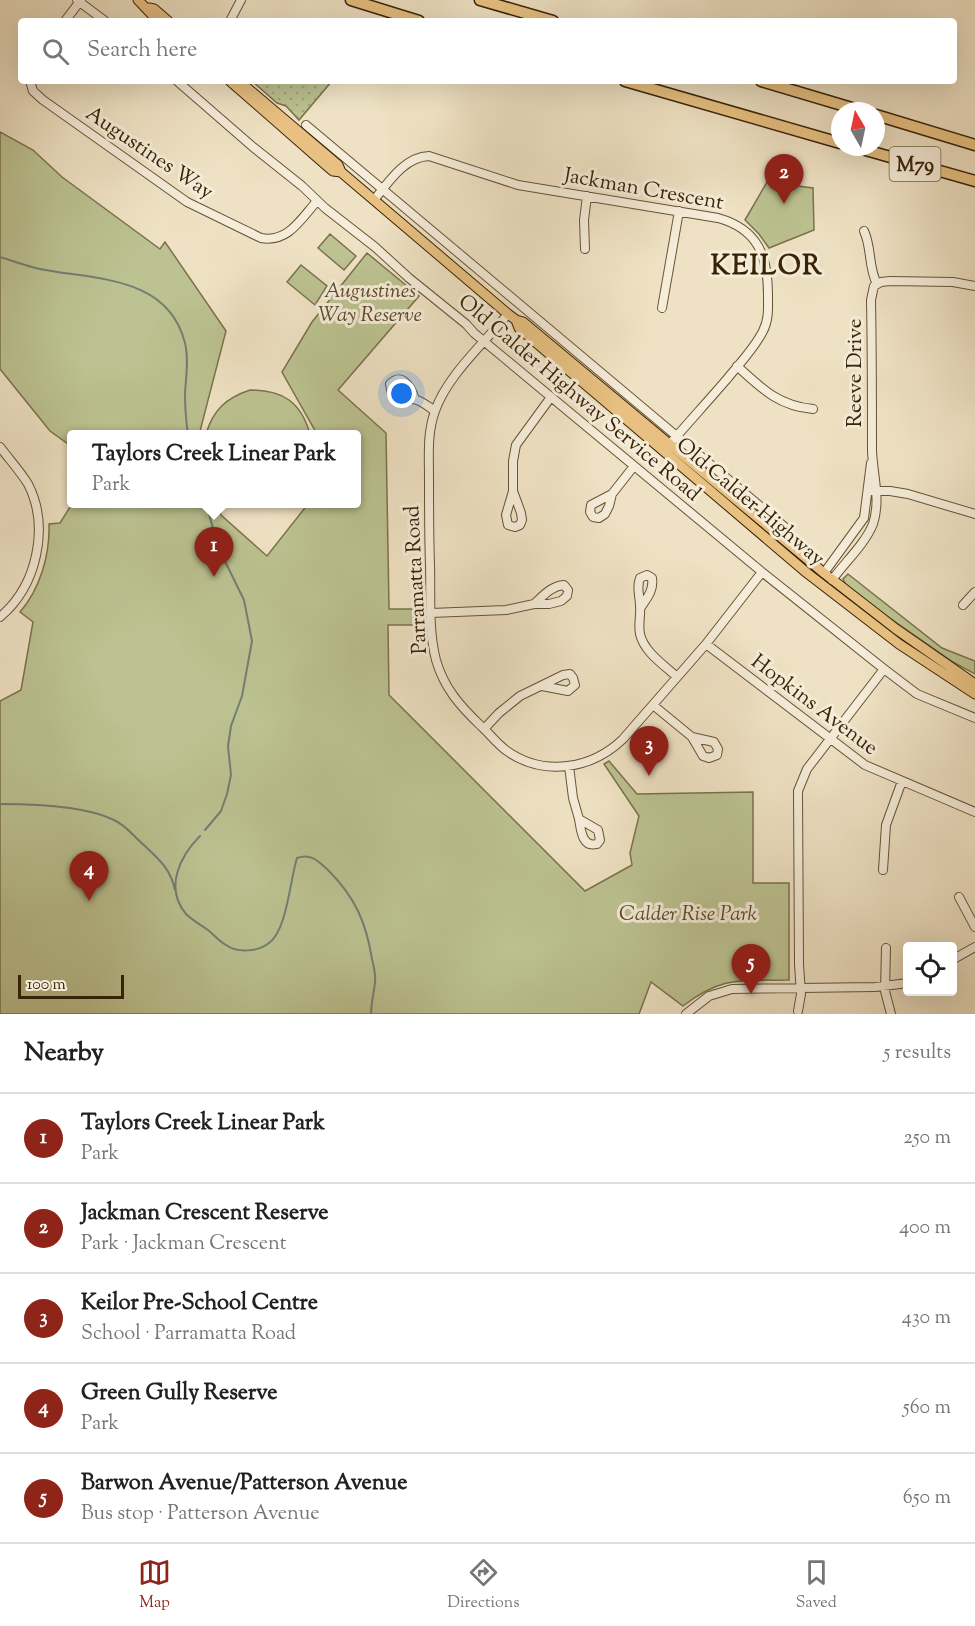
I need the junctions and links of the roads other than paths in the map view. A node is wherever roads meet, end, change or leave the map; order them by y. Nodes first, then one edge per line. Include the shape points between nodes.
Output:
1 (138, 0) edge
2 (241, 0) edge
3 (351, 0) edge
4 (480, 0) edge
5 (80, 1) edge
6 (147, 8) junction
7 (67, 18) edge
8 (101, 18) edge
9 (155, 18) edge
10 (164, 18) edge
11 (232, 18) edge
12 (409, 18) edge
13 (543, 18) edge
14 (31, 84) edge
15 (180, 84) edge
16 (233, 84) edge
17 (243, 84) edge
18 (635, 84) edge
19 (771, 84) edge
20 (832, 102) edge
21 (885, 118) edge
22 (306, 125) dead end
23 (831, 140) edge
24 (975, 145) edge
25 (885, 156) edge
26 (341, 172) junction
27 (975, 181) edge
28 (384, 189) junction
29 (587, 196) junction
30 (374, 200) junction
31 (317, 201) junction
32 (679, 211) junction
33 (864, 231) dead end
34 (585, 249) dead end
35 (975, 286) edge
36 (874, 288) junction
37 (662, 308) dead end
38 (507, 314) junction
39 (484, 341) junction
40 (737, 366) junction
41 (551, 397) junction
42 (415, 399) dead end
43 (813, 409) dead end
44 (435, 411) junction
45 (677, 436) junction
46 (0, 447) edge
47 (667, 448) junction
48 (634, 466) junction
49 (513, 491) dead end
50 (872, 491) junction
51 (612, 494) dead end
52 (975, 514) edge
53 (786, 528) dead end
54 (762, 572) junction
55 (824, 573) junction
56 (832, 580) junction
57 (821, 584) junction
58 (975, 592) edge
59 (534, 604) dead end
60 (963, 605) dead end
61 (640, 607) dead end
62 (431, 613) junction
63 (0, 617) edge
64 (705, 644) junction
65 (884, 669) junction
66 (677, 677) junction
67 (975, 684) edge
68 (542, 686) dead end
69 (975, 694) edge
70 (653, 705) junction
71 (975, 718) edge
72 (484, 729) junction
73 (692, 737) dead end
74 (830, 739) junction
75 (569, 766) junction
76 (902, 781) junction
77 (975, 812) edge
78 (579, 819) dead end
79 (882, 870) dead end
80 (959, 897) dead end
81 (975, 927) edge
82 (975, 947) edge
83 (885, 948) dead end
84 (957, 957) edge
85 (903, 984) edge
86 (798, 987) junction
87 (886, 987) junction
88 (798, 1012) edge
89 (686, 1014) edge
90 (891, 1014) edge

1 - 6 main road
2 - 11 street
3 - 12 highway
4 - 13 highway
5 - 7 street
5 - 8 street
6 - 9 main road
6 - 10 main road
14 - 31 street, Augustines Way via 43,100 187,202 251,234 267,239 281,237
15 - 31 street, Old Calder Highway Service Road
16 - 26 main road, Old Calder Highway via 333,171
17 - 26 main road, Old Calder Highway via 338,165
18 - 23 highway
19 - 20 highway
21 - 24 highway, M79
22 - 28 street, Old Calder Highway Service Road
25 - 27 highway, M79
26 - 30 main road, Old Calder Highway
28 - 29 street, Jackman Crescent via 410,161 429,156 508,182
28 - 30 street, Jackman Crescent
28 - 45 street, Old Calder Highway Service Road
29 - 32 street, Jackman Crescent
29 - 34 street
30 - 38 main road, Old Calder Highway
31 - 39 street, Old Calder Highway Service Road
32 - 37 street
32 - 40 street, Jackman Crescent via 737,224 751,236 763,255 768,271 767,320 760,337
33 - 36 street, Reeve Drive via 870,246
35 - 36 street via 890,281
36 - 50 street, Reeve Drive
38 - 39 street, Parramatta Road
38 - 47 main road, Old Calder Highway via 519,328
39 - 41 street, Old Calder Highway Service Road
39 - 44 street, Parramatta Road via 441,395
40 - 43 street via 774,398
40 - 45 street, Jackman Crescent
41 - 48 street, Old Calder Highway Service Road
41 - 49 street via 516,445
42 - 44 street
44 - 62 street, Parramatta Road via 429,453
45 - 47 street, Jackman Crescent
45 - 53 street, Old Calder Highway Service Road
46 - 63 street via 28,486 39,527 37,550 24,588
47 - 55 main road, Old Calder Highway
47 - 57 main road, Old Calder Highway
48 - 51 street
48 - 54 street, Old Calder Highway Service Road
50 - 52 street via 908,494
50 - 55 street, Reeve Drive via 862,523
50 - 56 street, Reeve Drive via 875,512 871,527
54 - 64 street, Parramatta Road
54 - 65 street, Old Calder Highway Service Road
55 - 56 main road, Old Calder Highway
55 - 57 main road
56 - 57 main road
56 - 67 main road, Old Calder Highway
57 - 69 main road, Old Calder Highway via 899,644
58 - 60 street
59 - 62 street via 506,610
61 - 66 street via 643,641
62 - 72 street, Parramatta Road via 436,660 448,690
64 - 66 street, Parramatta Road
64 - 74 street, Hopkins Avenue
65 - 71 street, Old Calder Highway Service Road via 917,694
65 - 74 street
66 - 70 street, Parramatta Road
68 - 72 street via 511,702
70 - 73 street
70 - 75 street, Parramatta Road via 610,751 592,761
72 - 75 street, Parramatta Road via 508,752 524,760
74 - 76 street, Hopkins Avenue via 864,765
74 - 86 street via 803,775 797,796
75 - 78 street
76 - 77 street, Hopkins Avenue
76 - 79 street via 886,825
80 - 81 street
82 - 84 street
83 - 87 street
85 - 87 street
86 - 87 street
86 - 88 street
86 - 89 street via 723,990
87 - 90 street

